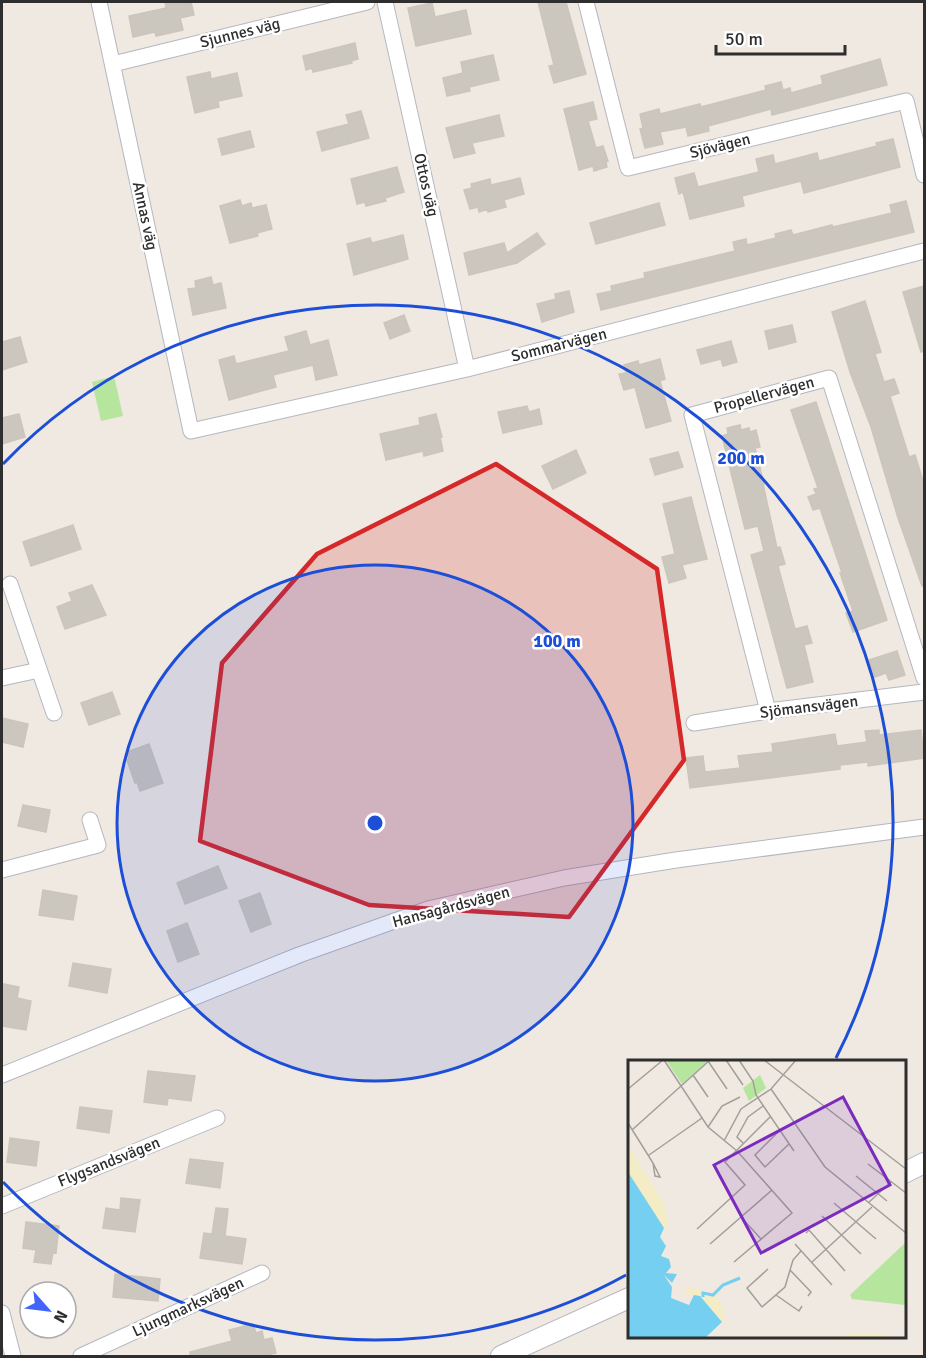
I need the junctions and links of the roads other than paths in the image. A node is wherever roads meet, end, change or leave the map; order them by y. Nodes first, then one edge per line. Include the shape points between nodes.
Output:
1 (99, 2) edge
2 (367, 2) edge
3 (385, 2) edge
4 (586, 2) edge
5 (113, 64) junction
6 (924, 175) edge
7 (924, 251) edge
8 (467, 369) junction
9 (191, 431) joint
10 (10, 584) dead end
11 (39, 670) junction
12 (2, 678) edge
13 (924, 678) edge
14 (924, 692) edge
15 (768, 711) junction
16 (54, 713) dead end
17 (694, 723) dead end
18 (90, 820) dead end
19 (924, 827) edge
20 (2, 870) edge
21 (2, 1075) edge
22 (217, 1118) dead end
23 (924, 1163) edge
24 (905, 1172) edge
25 (2, 1206) edge
26 (261, 1273) dead end
27 (628, 1298) edge
28 (2, 1313) edge
29 (12, 1356) edge
30 (81, 1356) edge
31 (501, 1356) edge

1 - 5 street, Annas väg
2 - 5 street, Sjunnes väg
3 - 8 street, Ottos väg
4 - 6 street, Sjövägen via 628,168 906,101
5 - 9 street, Annas väg
7 - 8 street, Sommarvägen
8 - 9 street, Sommarvägen
10 - 11 street
11 - 12 street
11 - 16 street
13 - 15 street, Propellervägen via 829,378 692,415
14 - 15 street, Sjömansvägen
15 - 17 street, Sjömansvägen
18 - 20 street via 98,845
19 - 21 street, Hansagårdsvägen via 676,860 428,909 299,955
22 - 25 street, Flygsandsvägen
23 - 24 street
26 - 30 street, Ljungmarksvägen
27 - 31 street
28 - 29 street

